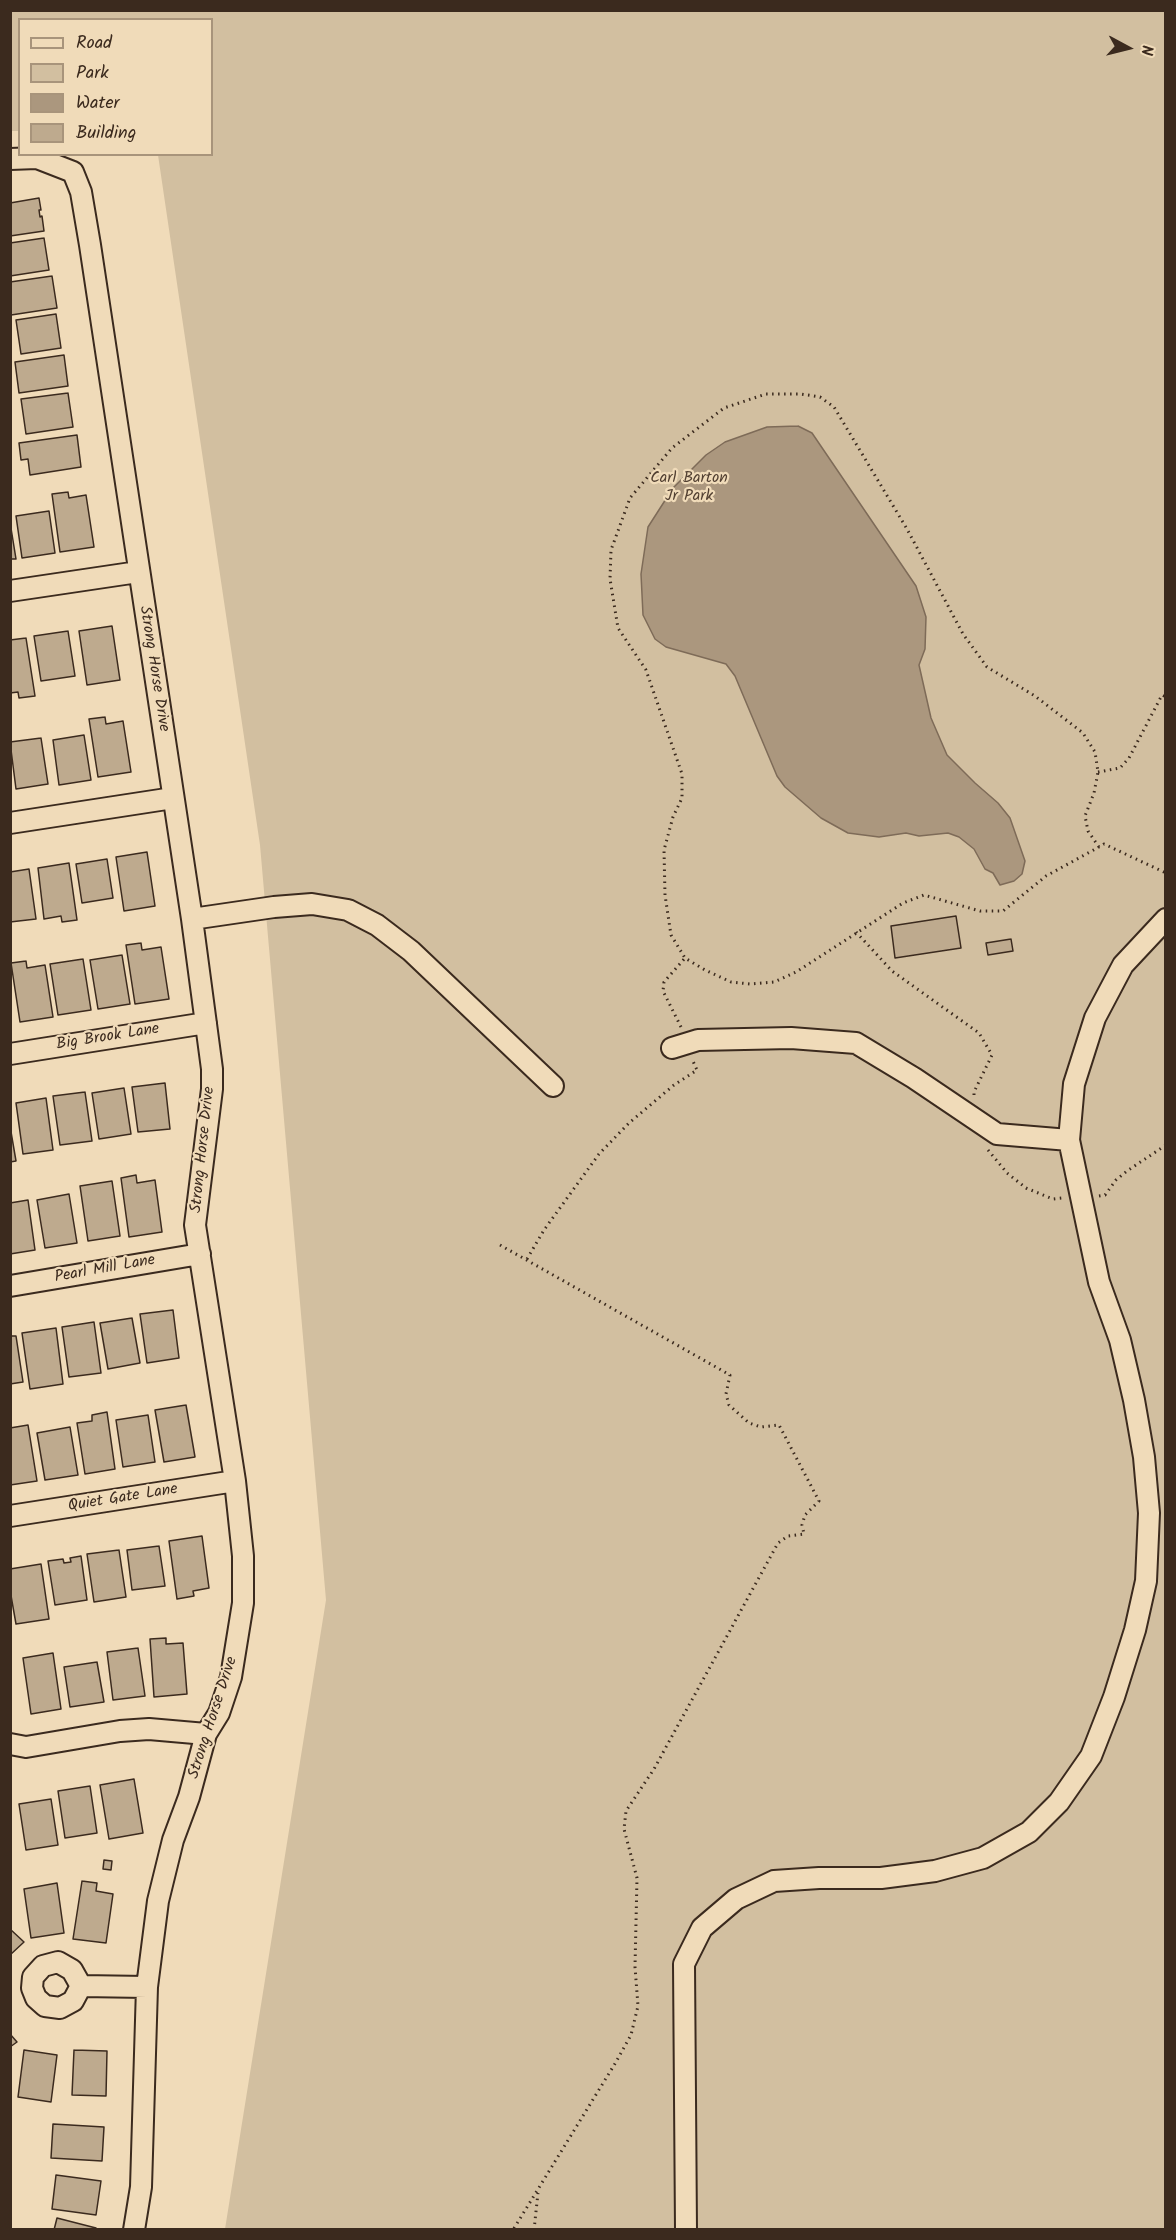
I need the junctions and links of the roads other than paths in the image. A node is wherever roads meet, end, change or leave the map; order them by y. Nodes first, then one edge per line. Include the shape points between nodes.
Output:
1 (10, 159) edge
2 (138, 572) junction
3 (10, 591) edge
4 (173, 798) junction
5 (10, 823) edge
6 (192, 918) junction
7 (1166, 919) edge
8 (206, 1023) junction
9 (680, 1046) road end
10 (10, 1054) edge
11 (554, 1086) dead end
12 (1069, 1140) junction
13 (200, 1254) junction
14 (10, 1286) edge
15 (235, 1481) junction
16 (10, 1516) edge
17 (207, 1734) junction
18 (10, 1744) edge
19 (81, 1986) dead end
20 (147, 1986) junction
21 (134, 2229) edge
22 (686, 2229) edge

1 - 2 street, Strong Horse Drive via 37,158 73,172 81,192
2 - 3 street
2 - 4 street, Strong Horse Drive
4 - 5 street
4 - 6 street, Strong Horse Drive
6 - 8 street, Strong Horse Drive
6 - 11 street via 312,904 348,910 377,925 411,951
7 - 12 street via 1123,964 1095,1018 1074,1084
8 - 10 street, Big Brook Lane
8 - 13 street, Strong Horse Drive via 212,1089 195,1225
9 - 12 street via 698,1040 790,1038 856,1043 997,1134
12 - 22 street via 1099,1282 1120,1340 1134,1400 1149,1514 1146,1581 1114,1697 1091,1756 1059,1802 1029,1832 983,1858 924,1873 881,1878 774,1881 736,1899 702,1928 684,1964
13 - 14 street, Pearl Mill Lane
13 - 15 street, Strong Horse Drive
15 - 16 street, Quiet Gate Lane
15 - 17 street, Strong Horse Drive via 243,1556 243,1603 231,1677
17 - 18 street via 149,1729 26,1747
17 - 20 street, Strong Horse Drive via 158,1901
19 - 20 street
20 - 21 street, Strong Horse Drive via 141,2187

